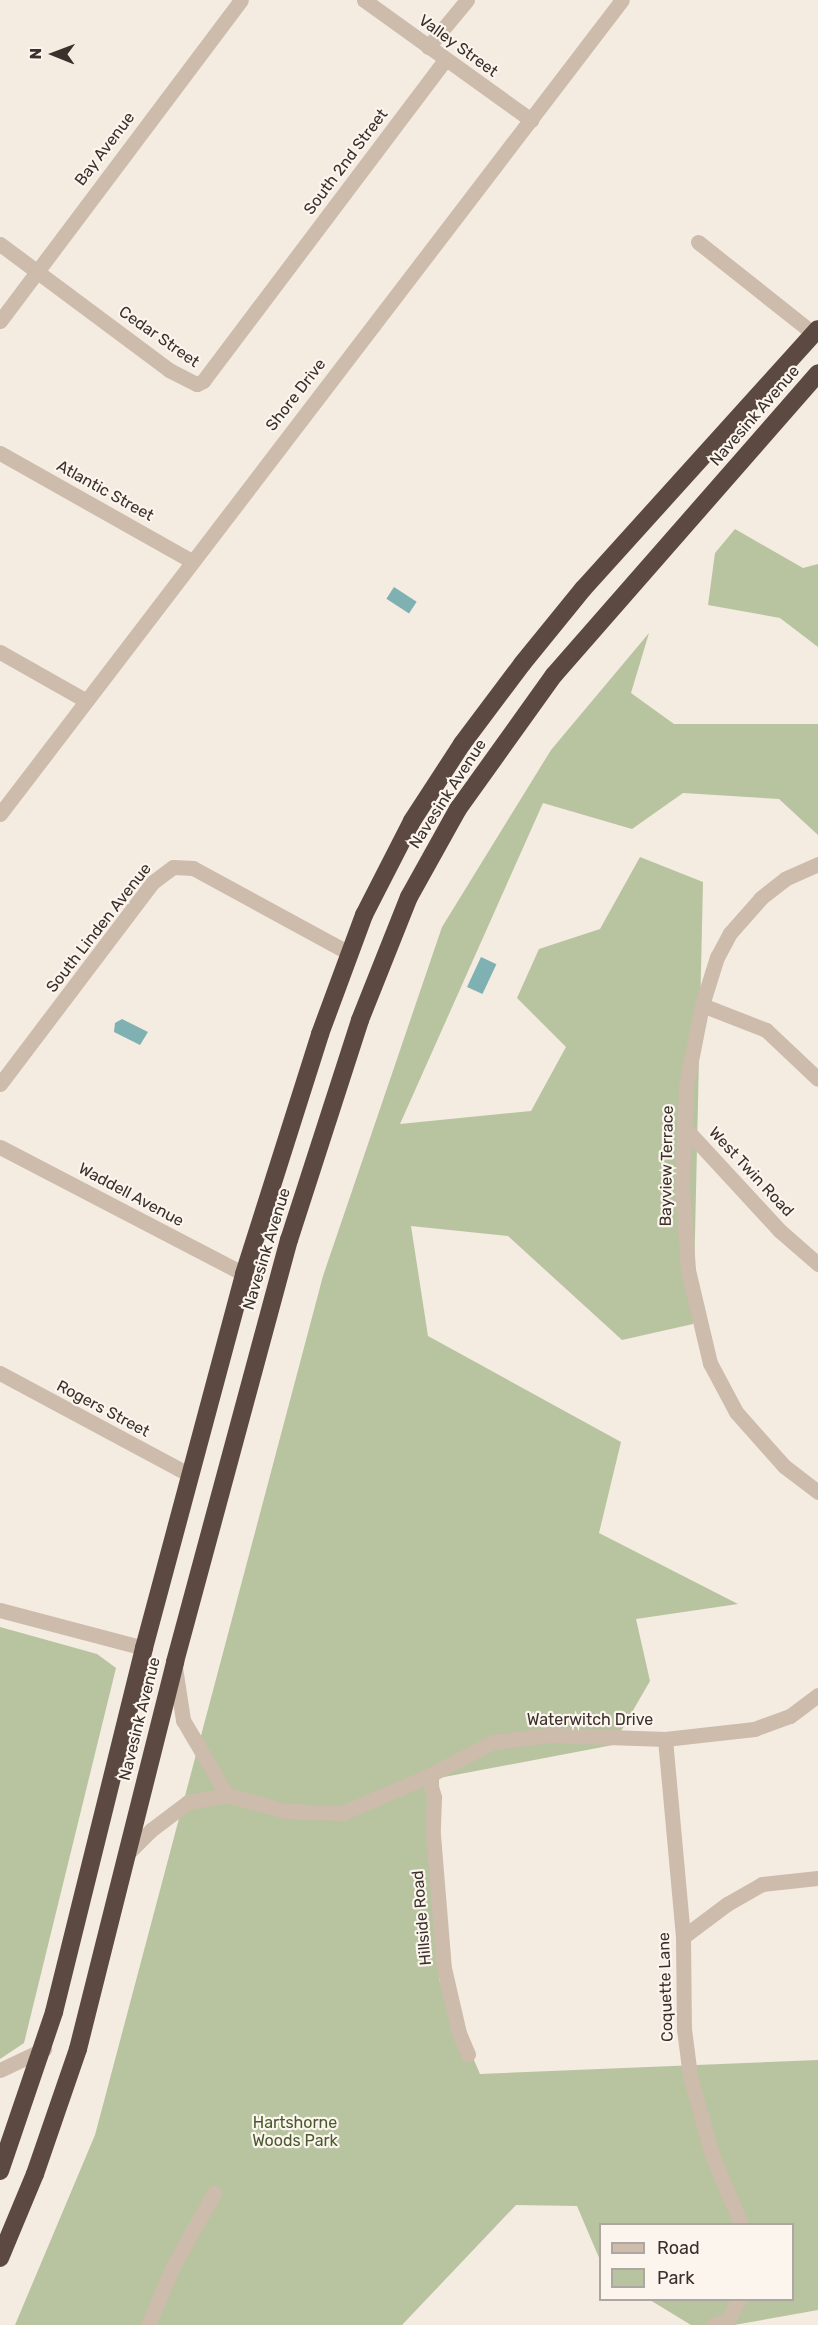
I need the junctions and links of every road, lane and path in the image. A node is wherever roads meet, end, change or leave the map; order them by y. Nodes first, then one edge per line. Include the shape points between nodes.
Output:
1 (241, 0) edge
2 (364, 0) edge
3 (467, 0) edge
4 (622, 0) edge
5 (428, 47) junction
6 (445, 60) junction
7 (531, 120) junction
8 (698, 242) dead end
9 (0, 243) edge
10 (35, 270) junction
11 (275, 286) joint
12 (0, 321) edge
13 (816, 331) edge
14 (818, 373) edge
15 (0, 453) edge
16 (192, 561) junction
17 (0, 652) edge
18 (85, 700) junction
19 (0, 813) edge
20 (818, 864) edge
21 (349, 953) junction
22 (702, 1005) junction
23 (818, 1079) edge
24 (0, 1084) edge
25 (685, 1128) junction
26 (0, 1147) edge
27 (818, 1264) edge
28 (244, 1274) junction
29 (0, 1373) edge
30 (190, 1475) junction
31 (818, 1492) edge
32 (0, 1610) edge
33 (144, 1648) junction
34 (174, 1662) junction
35 (818, 1695) edge
36 (665, 1739) junction
37 (428, 1776) junction
38 (227, 1795) junction
39 (127, 1854) junction
40 (818, 1878) edge
41 (683, 1937) junction
42 (44, 2049) junction
43 (468, 2054) dead end
44 (0, 2070) edge
45 (0, 2171) edge
46 (214, 2193) dead end
47 (741, 2223) edge
48 (0, 2258) edge
49 (737, 2301) edge
50 (724, 2323) edge
51 (148, 2325) edge

1 - 10 street, Bay Avenue
2 - 5 street, Valley Street
3 - 5 street
4 - 7 street, Shore Drive
5 - 6 street, Valley Street
6 - 7 street, Valley Street
6 - 11 street, South 2nd Street
7 - 16 street, Shore Drive
8 - 13 street
9 - 10 street, Cedar Street
10 - 11 street, Cedar Street via 169,370 197,384
10 - 12 street, Bay Avenue
13 - 21 highway, Navesink Avenue via 591,580 522,664 412,821
14 - 34 highway, Navesink Avenue via 554,675 458,809 408,897 367,1000 289,1240
15 - 16 street, Atlantic Street
16 - 18 street, Shore Drive
17 - 18 street
18 - 19 street, Shore Drive
20 - 22 street, Bayview Terrace via 800,870 761,898 730,933 717,957
21 - 24 street, South Linden Avenue via 193,868 173,867 153,882
21 - 28 highway, Navesink Avenue
22 - 23 street via 766,1030
22 - 25 street, Bayview Terrace via 686,1086
25 - 27 street, West Twin Road via 779,1230
25 - 31 street, Bayview Terrace via 684,1233 707,1357 736,1412 784,1466
26 - 28 street, Waddell Avenue
28 - 30 highway, Navesink Avenue
29 - 30 street, Rogers Street
30 - 33 highway, Navesink Avenue
32 - 33 street
33 - 42 highway, Navesink Avenue
34 - 38 street via 183,1720
34 - 39 highway, Navesink Avenue
35 - 36 street, Waterwitch Drive via 790,1716 762,1727
36 - 37 street, Waterwitch Drive via 551,1735 509,1739 493,1742
36 - 41 street, Coquette Lane
37 - 38 street, Waterwitch Drive via 329,1815 285,1811
37 - 43 street, Hillside Road via 434,1797 433,1835 444,1968 459,2033
38 - 39 street via 188,1802
39 - 48 highway, Navesink Avenue via 78,2049 35,2174
40 - 41 street via 762,1884
41 - 47 street, Coquette Lane via 684,2029 690,2076 712,2155
42 - 44 street
42 - 45 highway, Navesink Avenue
46 - 51 street via 173,2266
49 - 50 street

